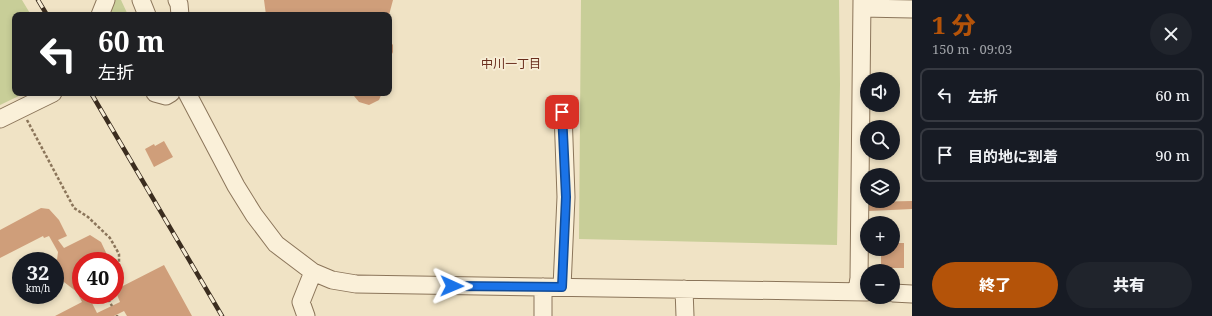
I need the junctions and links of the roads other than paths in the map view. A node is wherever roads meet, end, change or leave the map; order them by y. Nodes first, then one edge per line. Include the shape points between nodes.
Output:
1 (106, 0) edge
2 (141, 0) edge
3 (177, 0) edge
4 (862, 4) edge
5 (912, 9) edge
6 (101, 12) edge
7 (146, 12) edge
8 (180, 12) edge
9 (47, 96) edge
10 (189, 96) edge
11 (562, 112) dead end
12 (0, 119) edge
13 (313, 272) junction
14 (860, 283) edge
15 (543, 287) junction
16 (562, 287) junction
17 (684, 289) junction
18 (860, 292) edge
19 (900, 293) edge
20 (912, 294) edge
21 (306, 316) edge
22 (543, 316) edge
23 (685, 316) edge

1 - 6 street
2 - 7 street
3 - 8 street
4 - 5 street
4 - 14 street
9 - 12 street
10 - 13 street via 254,215 276,244
11 - 16 street via 566,197
13 - 15 street via 332,280 356,284
13 - 21 street via 301,302
15 - 16 street
15 - 22 street
16 - 17 street
17 - 18 street
17 - 23 street
19 - 20 street

